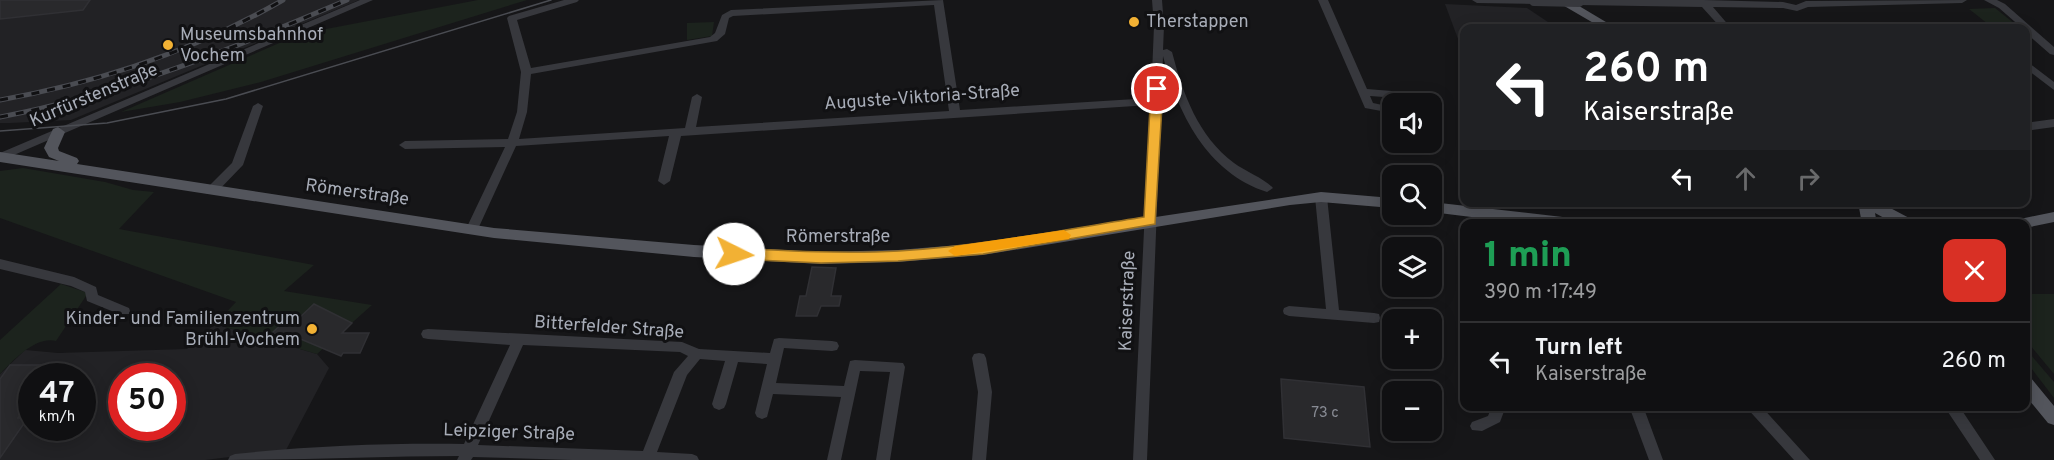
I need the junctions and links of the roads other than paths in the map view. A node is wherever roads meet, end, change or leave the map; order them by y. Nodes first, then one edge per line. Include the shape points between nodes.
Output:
1 (368, 0) edge
2 (574, 0) edge
3 (1157, 0) edge
4 (1323, 0) edge
5 (1477, 0) edge
6 (1560, 0) edge
7 (1962, 0) edge
8 (938, 1) edge
9 (1534, 1) edge
10 (1992, 1) edge
11 (1704, 3) junction
12 (1603, 24) edge
13 (1722, 24) edge
14 (2021, 24) edge
15 (2030, 32) edge
16 (2054, 51) edge
17 (1167, 52) dead end
18 (2030, 67) edge
19 (526, 72) junction
20 (2054, 87) edge
21 (1157, 89) junction
22 (1175, 89) junction
23 (1363, 92) junction
24 (1382, 93) edge
25 (697, 97) dead end
26 (1156, 101) junction
27 (258, 106) dead end
28 (1382, 108) edge
29 (955, 113) junction
30 (2054, 123) edge
31 (2030, 126) edge
32 (690, 131) junction
33 (58, 132) junction
34 (676, 132) junction
35 (512, 143) junction
36 (405, 145) dead end
37 (0, 157) edge
38 (97, 170) junction
39 (664, 181) dead end
40 (1267, 188) dead end
41 (211, 191) junction
42 (1321, 197) junction
43 (1382, 202) edge
44 (1871, 207) edge
45 (1876, 207) edge
46 (1442, 208) edge
47 (2054, 217) edge
48 (1521, 219) edge
49 (1882, 219) edge
50 (1898, 219) edge
51 (1150, 221) junction
52 (2030, 222) edge
53 (472, 229) junction
54 (0, 264) edge
55 (1289, 310) dead end
56 (124, 311) dead end
57 (1333, 314) junction
58 (1374, 318) dead end
59 (428, 334) dead end
60 (519, 340) junction
61 (832, 346) dead end
62 (697, 354) junction
63 (733, 357) junction
64 (979, 358) dead end
65 (775, 359) junction
66 (768, 388) junction
67 (2030, 389) edge
68 (848, 392) junction
69 (719, 404) dead end
70 (1498, 411) edge
71 (1638, 411) edge
72 (1757, 411) edge
73 (1954, 411) edge
74 (762, 413) dead end
75 (2054, 418) edge
76 (1477, 426) dead end
77 (467, 456) edge
78 (647, 459) edge
79 (235, 460) edge
80 (692, 460) edge
81 (834, 460) edge
82 (883, 460) edge
83 (979, 460) edge
84 (1140, 460) edge
85 (1656, 460) edge
86 (1803, 460) edge
87 (1988, 460) edge

1 - 33 street, Kurfürstenstraße
2 - 19 street via 512,18
3 - 21 street, Kaiserstraße
4 - 23 street
5 - 9 street
6 - 12 main road
7 - 11 street via 1806,4 1797,8 1783,4
8 - 19 street via 731,13 713,39
8 - 29 street
9 - 11 street, bridge
10 - 14 street
11 - 13 street
15 - 16 street
17 - 22 street
18 - 20 street
19 - 35 street
21 - 22 street
21 - 26 street, Kaiserstraße
22 - 40 street via 1205,142 1233,168
23 - 24 street
23 - 28 street via 1369,106
25 - 32 street
26 - 29 street, Auguste-Viktoria-Straße
26 - 51 street, Kaiserstraße
27 - 41 street via 237,165
29 - 32 street, Auguste-Viktoria-Straße
30 - 31 street
32 - 34 street, Auguste-Viktoria-Straße
33 - 37 street, Kurfürstenstraße
33 - 38 main road via 51,148 54,154
34 - 35 street, Auguste-Viktoria-Straße
34 - 39 street
35 - 36 street, Auguste-Viktoria-Straße
35 - 53 street
37 - 38 main road, Römerstraße
38 - 41 main road, Römerstraße
41 - 53 main road, Römerstraße
42 - 43 main road, Römerstraße
42 - 51 main road, Römerstraße
42 - 57 street
44 - 49 main road
45 - 50 main road
46 - 48 main road
47 - 52 main road
51 - 53 main road, Römerstraße via 983,249 847,258 694,251
51 - 84 street, Kaiserstraße
54 - 56 street via 74,282 92,290 91,298
55 - 57 street
57 - 58 street
59 - 60 street, Bitterfelder Straße
60 - 62 street, Bitterfelder Straße via 682,347
60 - 77 street
61 - 65 street via 779,343
62 - 63 street, Bitterfelder Straße
62 - 78 street, Bitterfelder Straße via 681,372
63 - 65 street, Bitterfelder Straße
63 - 69 street
64 - 83 street via 985,392
65 - 66 street
66 - 68 street
66 - 74 street
67 - 75 main road
68 - 81 street
68 - 82 street via 855,365 898,367
70 - 76 street via 1490,423
71 - 85 street
72 - 86 street
73 - 87 street
77 - 78 street, Leipziger Straße
77 - 79 street, Leipziger Straße via 326,452
78 - 80 street, Leipziger Straße

